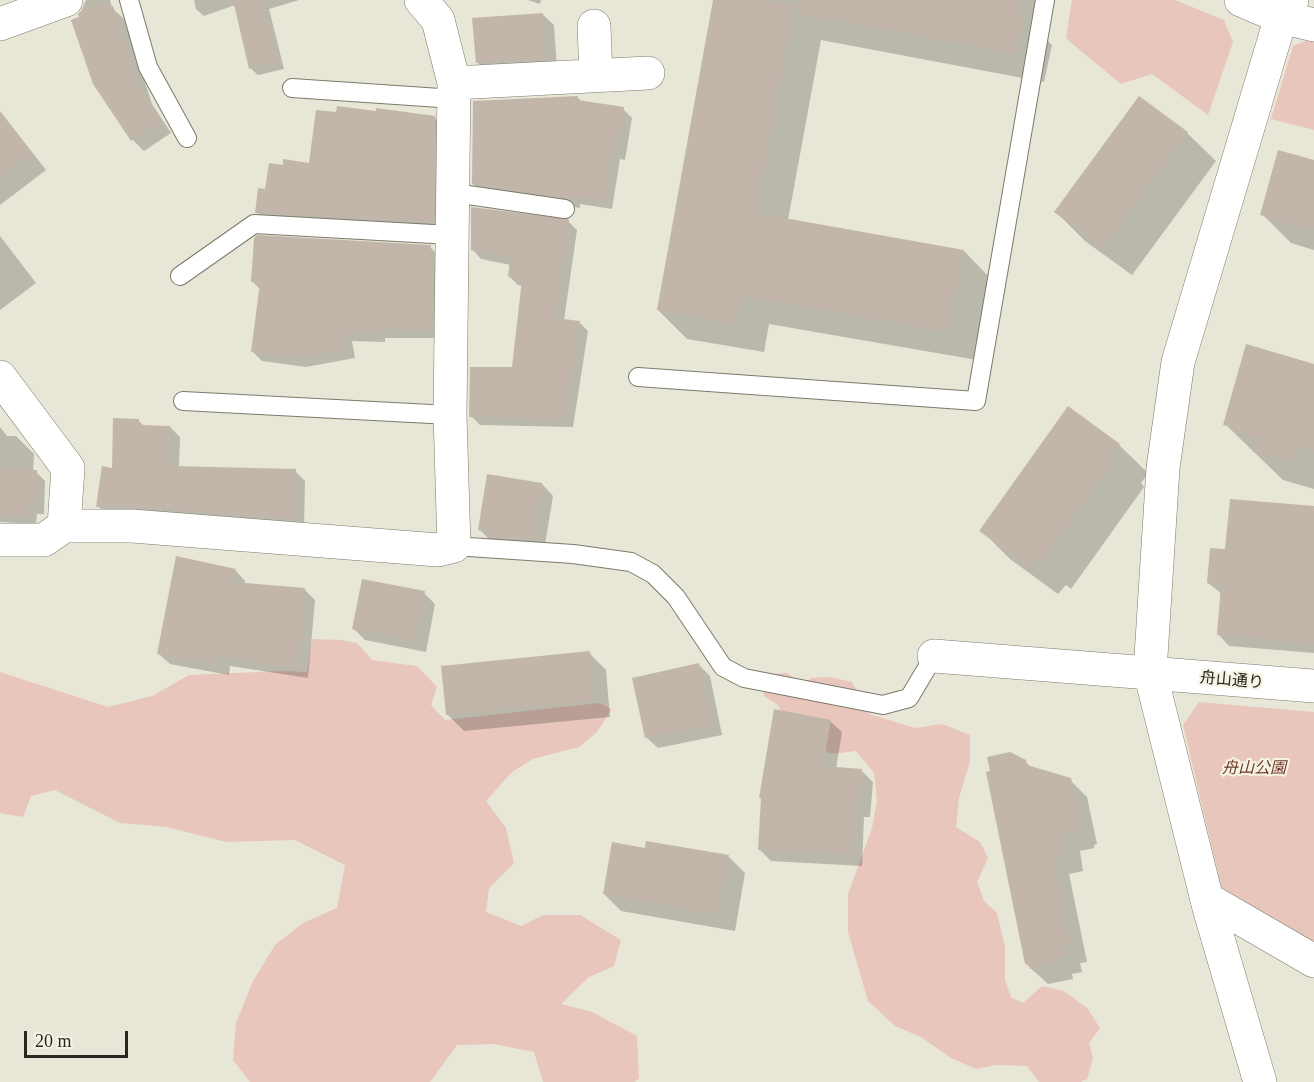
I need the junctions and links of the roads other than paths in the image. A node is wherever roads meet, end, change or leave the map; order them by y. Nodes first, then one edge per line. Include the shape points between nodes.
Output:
1 (66, 0) edge
2 (129, 0) edge
3 (421, 0) edge
4 (1046, 0) edge
5 (1241, 0) edge
6 (1286, 8) edge
7 (0, 24) edge
8 (1314, 25) edge
9 (594, 26) dead end
10 (648, 73) dead end
11 (596, 75) junction
12 (292, 88) dead end
13 (454, 91) junction
14 (187, 138) dead end
15 (454, 193) junction
16 (565, 209) dead end
17 (452, 235) junction
18 (180, 276) dead end
19 (638, 377) dead end
20 (4, 389) edge
21 (183, 401) dead end
22 (450, 415) junction
23 (64, 526) junction
24 (0, 540) edge
25 (454, 546) junction
26 (934, 656) joint
27 (1150, 672) junction
28 (1314, 686) edge
29 (1207, 899) junction
30 (1314, 961) edge
31 (1260, 1082) edge

1 - 7 street
2 - 14 lane via 148,67
3 - 13 street via 438,20
4 - 19 lane via 976,401
5 - 6 street
6 - 8 street
6 - 27 street via 1178,362 1163,468
9 - 11 street
10 - 11 street
11 - 13 street
12 - 13 lane
13 - 15 street
15 - 16 lane
15 - 17 street
17 - 18 lane via 254,224
17 - 22 street
20 - 23 street via 68,468
21 - 22 lane
22 - 25 street
23 - 24 street via 44,540
23 - 25 street via 132,526 438,550
25 - 26 lane via 631,562 653,574 676,597 723,667 744,678 883,705 909,698
26 - 27 street, 舟山通り
27 - 28 street, 舟山通り
27 - 29 street
29 - 30 street
29 - 31 street

